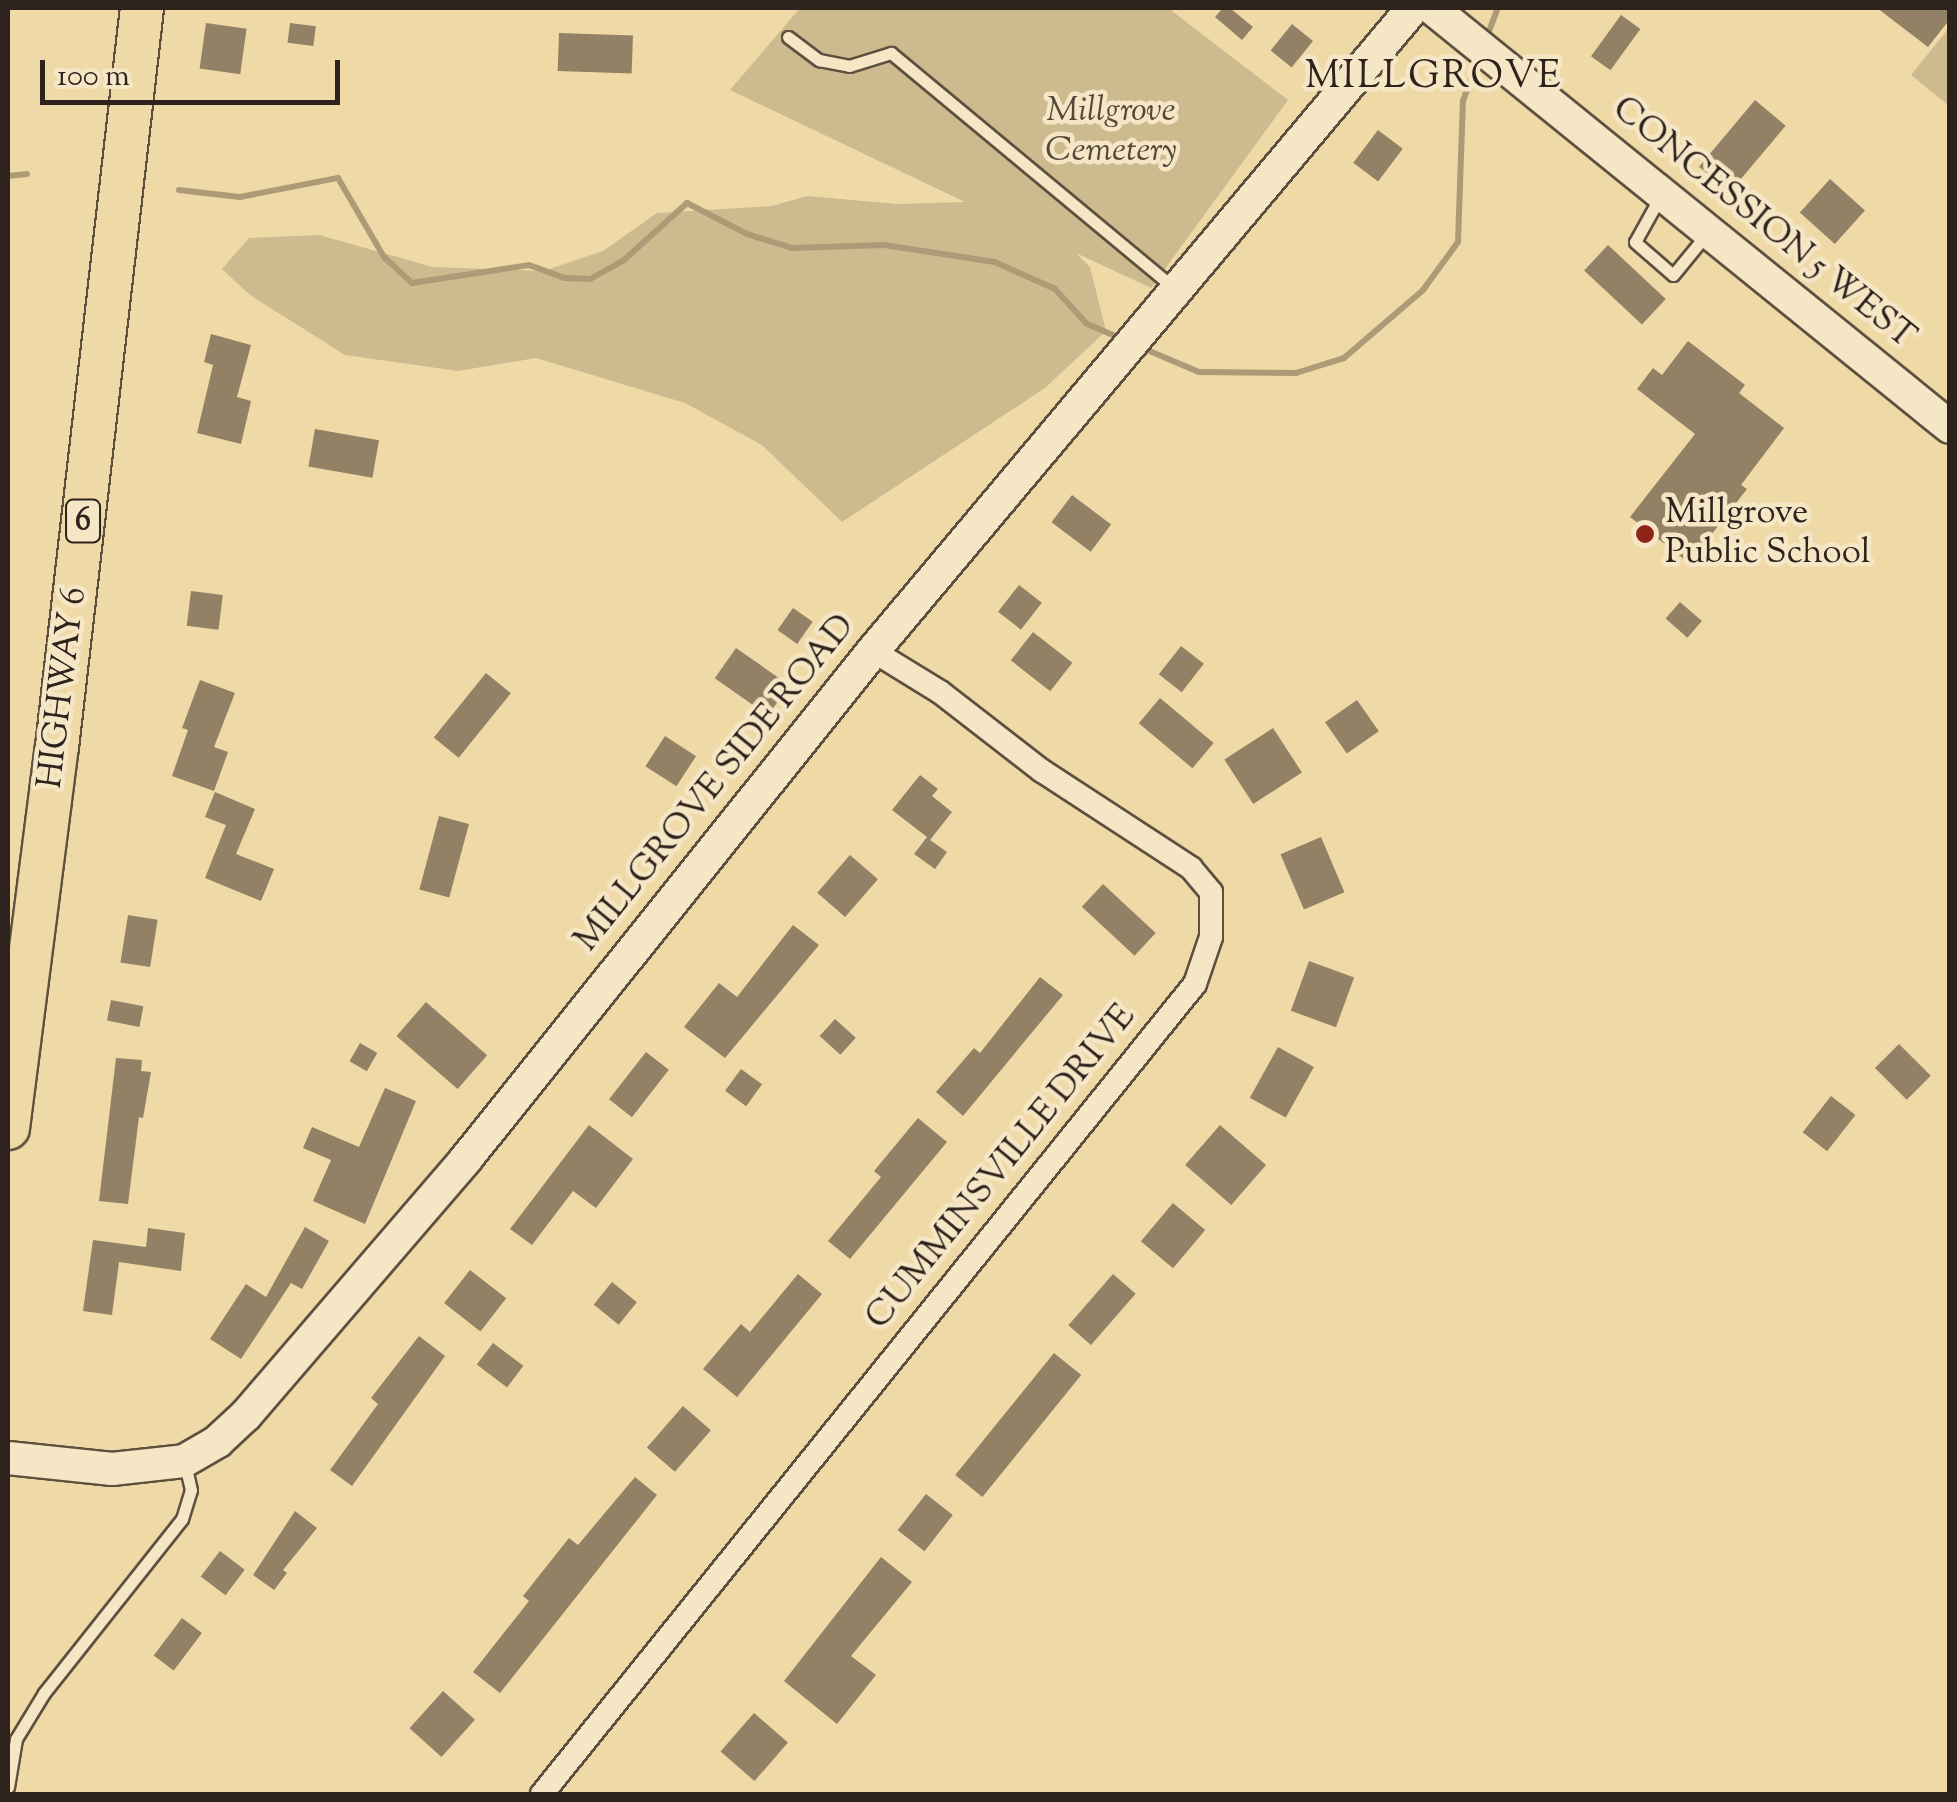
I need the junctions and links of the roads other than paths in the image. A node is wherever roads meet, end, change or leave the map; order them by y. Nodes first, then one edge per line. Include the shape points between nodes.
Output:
1 (142, 8) edge
2 (1414, 8) edge
3 (1432, 8) edge
4 (788, 37) dead end
5 (1662, 194) junction
6 (1708, 231) junction
7 (1176, 290) junction
8 (1950, 427) edge
9 (874, 650) junction
10 (8, 1128) edge
11 (8, 1458) edge
12 (184, 1461) junction
13 (8, 1790) edge
14 (542, 1794) edge

1 - 10 highway, HIGHWAY 6 / 6
2 - 7 main road, MILLGROVE SIDE ROAD
3 - 5 main road, CONCESSION 5 WEST
4 - 7 lane via 819,60 849,66 890,54
5 - 6 main road, CONCESSION 5 WEST
5 - 6 lane via 1636,242 1673,275
6 - 8 main road, CONCESSION 5 WEST
7 - 9 main road, MILLGROVE SIDE ROAD
9 - 12 main road, MILLGROVE SIDE ROAD via 466,1158 246,1416
9 - 14 street, CUMMINSVILLE DRIVE via 1042,772 1192,868 1210,892 1211,937 1195,984
11 - 12 main road, MILLGROVE SIDE ROAD via 112,1469
12 - 13 lane via 190,1490 182,1519 44,1693 16,1739

